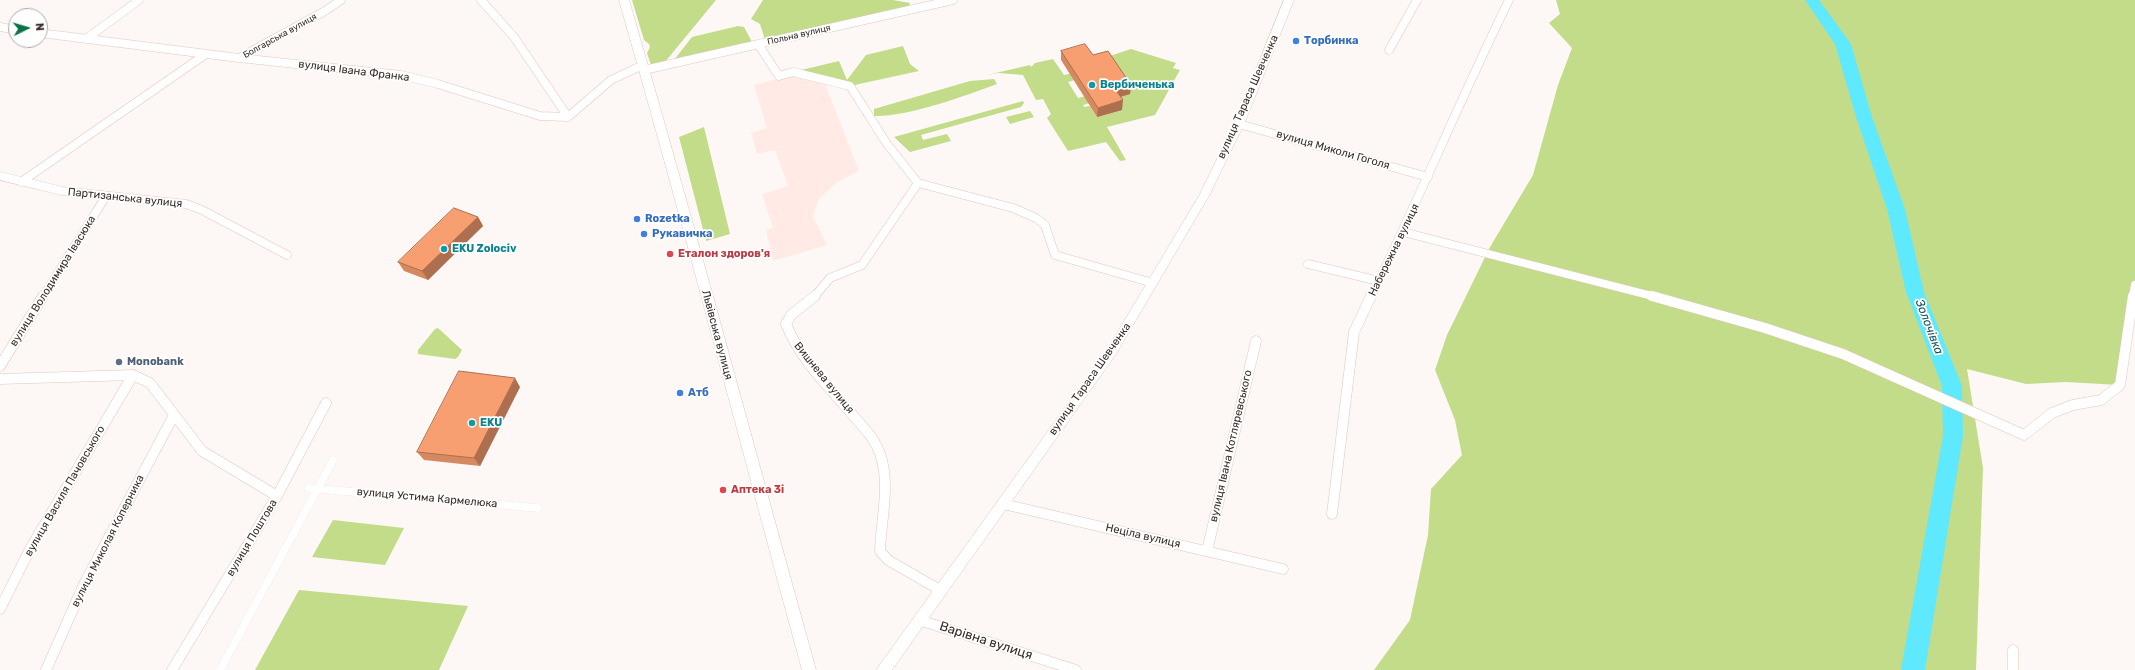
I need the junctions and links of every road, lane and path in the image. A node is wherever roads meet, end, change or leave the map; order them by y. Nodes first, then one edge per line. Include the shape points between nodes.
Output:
1 (139, 0) edge
2 (341, 0) edge
3 (481, 0) edge
4 (624, 0) edge
5 (953, 0) edge
6 (1289, 0) edge
7 (1416, 0) edge
8 (1509, 0) edge
9 (48, 34) edge
10 (86, 39) junction
11 (758, 44) junction
12 (1389, 50) dead end
13 (206, 54) junction
14 (239, 58) junction
15 (644, 68) junction
16 (568, 117) junction
17 (1239, 124) junction
18 (0, 176) edge
19 (1428, 177) junction
20 (21, 182) junction
21 (918, 183) junction
22 (106, 196) junction
23 (1403, 232) junction
24 (287, 255) dead end
25 (1308, 264) dead end
26 (1379, 281) junction
27 (1153, 283) junction
28 (2135, 286) edge
29 (1256, 341) dead end
30 (0, 366) edge
31 (133, 375) junction
32 (0, 379) edge
33 (326, 404) dead end
34 (174, 415) junction
35 (333, 460) dead end
36 (312, 489) junction
37 (277, 496) junction
38 (1002, 504) junction
39 (538, 508) dead end
40 (1332, 514) dead end
41 (1207, 552) junction
42 (1284, 569) dead end
43 (940, 590) junction
44 (0, 609) edge
45 (919, 620) junction
46 (2013, 650) dead end
47 (46, 670) edge
48 (172, 670) edge
49 (220, 670) edge
50 (809, 670) edge
51 (883, 670) edge
52 (1076, 670) edge
53 (2013, 670) edge

1 - 10 street
2 - 14 street, Болгарська вулиця
3 - 16 street via 514,37
4 - 15 main road, Львівська вулиця
5 - 11 street, Польна вулиця
6 - 17 main road, вулиця Тараса Шевченка
7 - 12 street
8 - 19 street, Набережна вулиця via 1472,75
9 - 10 street, вулиця Івана Франка
10 - 13 street, вулиця Івана Франка
11 - 15 street, Польна вулиця
11 - 21 street via 779,76 793,72 850,86 887,144
13 - 14 street, вулиця Івана Франка
13 - 20 street
14 - 16 street, вулиця Івана Франка via 401,75 540,116
15 - 16 street, Польна вулиця via 627,70 609,80
15 - 50 main road, Львівська вулиця
17 - 19 street, вулиця Миколи Гоголя
17 - 27 main road, вулиця Тараса Шевченка via 1205,194
18 - 20 street, Партизанська вулиця
19 - 23 street, Набережна вулиця
20 - 22 street, Партизанська вулиця via 62,191
21 - 27 street via 1023,212 1045,225 1055,255
21 - 43 street, Вишнева вулиця via 862,265 830,278 817,295 791,315 786,324 790,336 808,363 865,428 879,448 883,472 880,551 888,560
22 - 24 street, Партизанська вулиця via 186,204
22 - 30 street, вулиця Володимира Івасюка
23 - 26 street, Набережна вулиця
23 - 28 street via 1701,309 1802,340 1877,365 1987,420 2024,435 2052,413 2073,405 2101,400 2120,385
25 - 26 street
26 - 40 street, Набережна вулиця via 1354,332
27 - 38 main road, вулиця Тараса Шевченка via 1112,351
29 - 41 street, вулиця Івана Котляревського
31 - 32 street
31 - 34 street via 150,383
31 - 44 street, вулиця Василя Пачовського via 30,549
33 - 37 street, вулиця Поштова
34 - 37 street via 202,451
34 - 47 street, вулиця Миколая Коперника via 85,582
35 - 36 street
36 - 39 street, вулиця Устима Кармелюка
36 - 49 street
37 - 48 street, вулиця Поштова
38 - 41 street, Неціла вулиця
38 - 43 main road, вулиця Тараса Шевченка
41 - 42 street, Неціла вулиця
43 - 45 main road, вулиця Тараса Шевченка
45 - 51 main road, вулиця Тараса Шевченка
45 - 52 street, Варівна вулиця
46 - 53 street

